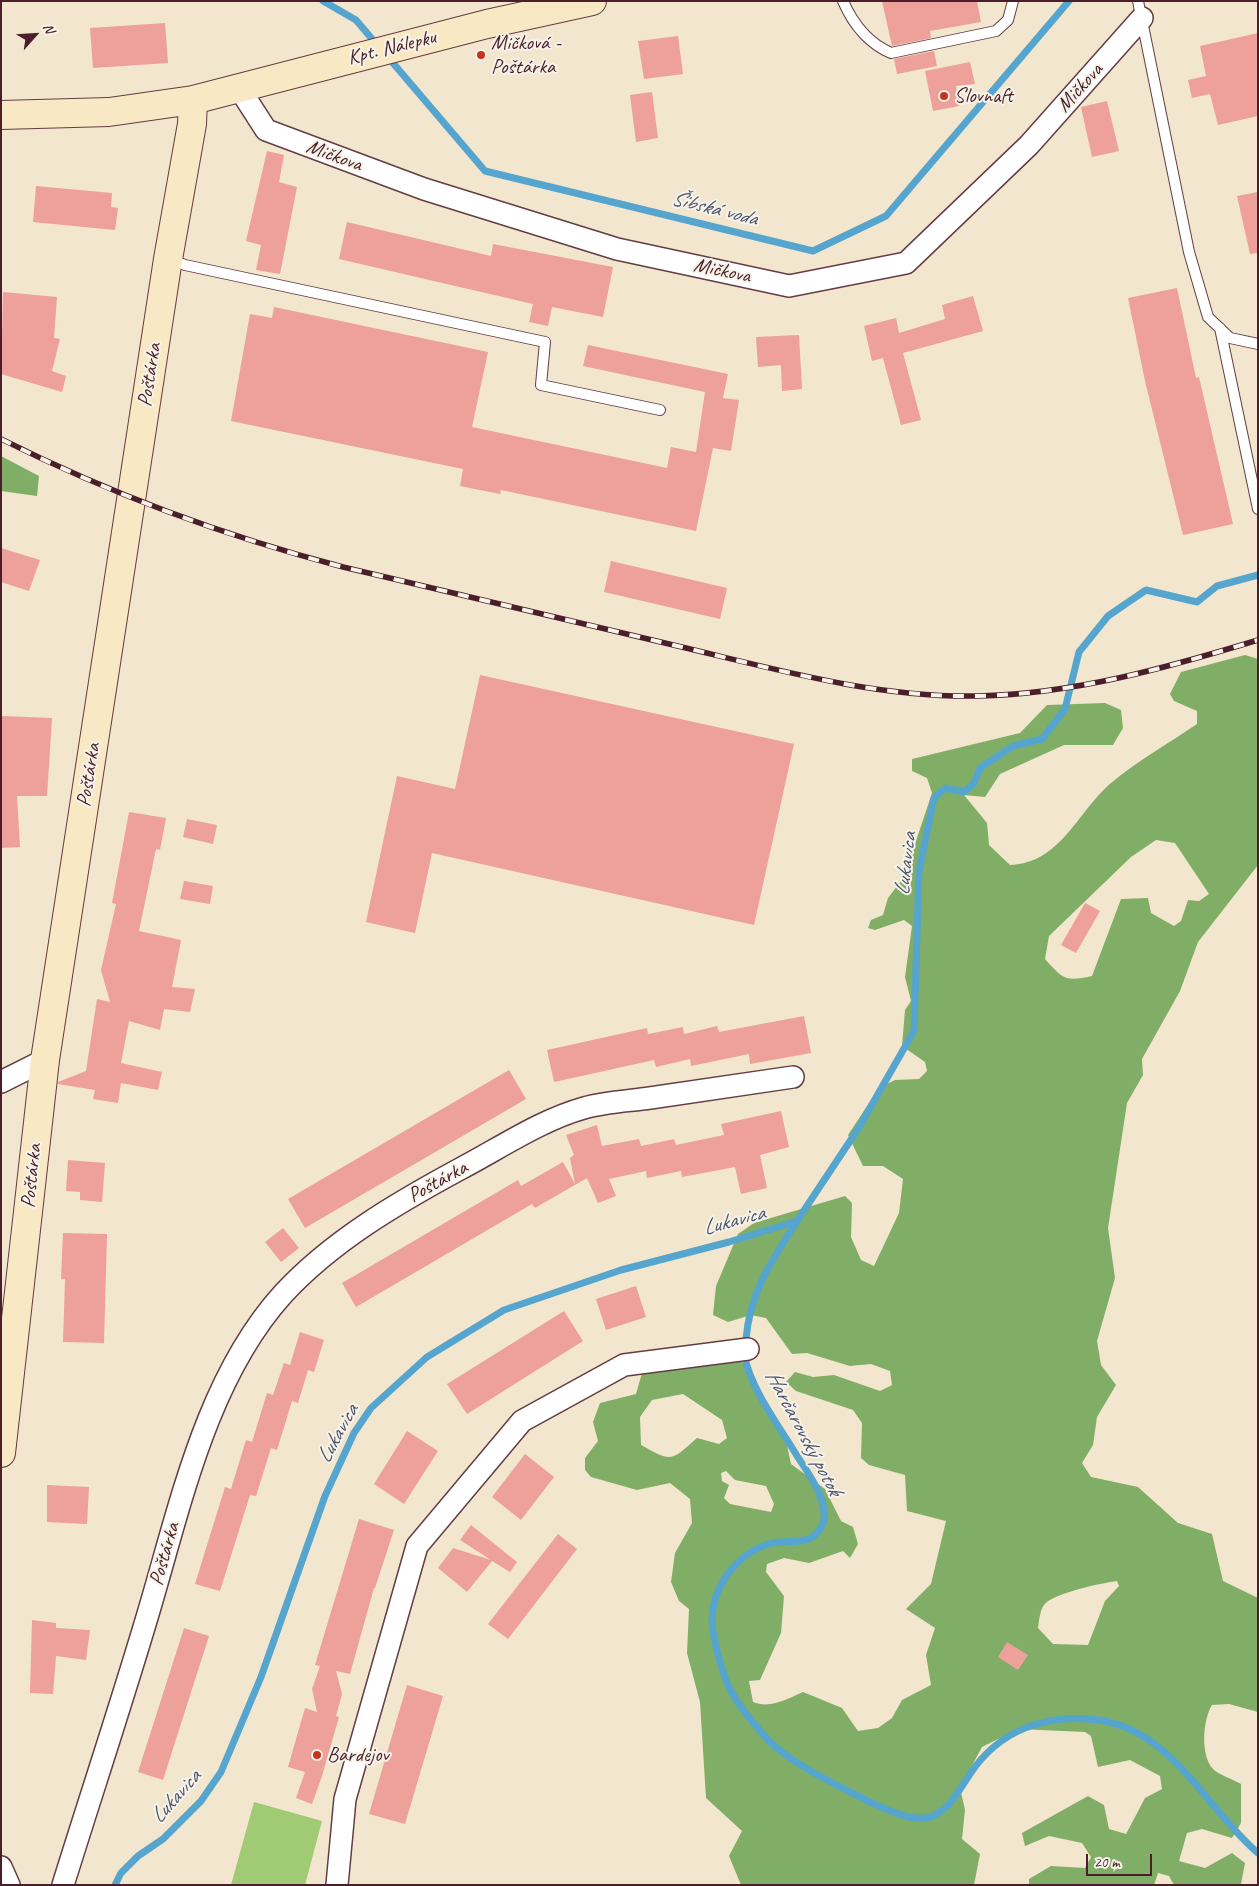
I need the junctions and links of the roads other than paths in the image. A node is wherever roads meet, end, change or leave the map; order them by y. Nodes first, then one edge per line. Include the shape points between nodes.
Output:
1 (592, 1) edge
2 (843, 1) edge
3 (1014, 1) edge
4 (1140, 10) edge
5 (238, 88) junction
6 (193, 100) junction
7 (1, 115) edge
8 (168, 259) junction
9 (1220, 328) junction
10 (1258, 344) edge
11 (660, 410) dead end
12 (1258, 508) edge
13 (45, 1060) junction
14 (793, 1077) dead end
15 (1, 1082) edge
16 (748, 1348) dead end
17 (1, 1453) edge
18 (1, 1867) edge
19 (9, 1885) edge
20 (63, 1885) edge
21 (337, 1885) edge

1 - 5 street, Kpt. Nálepku via 536,12
2 - 3 lane via 864,36 891,53 996,31 1008,20
4 - 5 street, Mičkova via 1029,144 906,263 789,286 617,249 424,189 266,130
4 - 9 lane via 1189,252 1208,317
5 - 6 street, Kpt. Nálepku
6 - 7 street via 109,112
6 - 8 street, Poštárka via 192,124
8 - 11 lane via 545,342 541,385
8 - 13 street, Poštárka
9 - 10 lane via 1230,338
9 - 12 lane
13 - 15 street
13 - 17 street, Poštárka
14 - 20 street, Poštárka via 585,1108 549,1122 419,1191 373,1220 319,1259 283,1295 254,1332 236,1363 186,1481
16 - 21 street via 624,1365 522,1421 418,1546 345,1799
18 - 19 street

